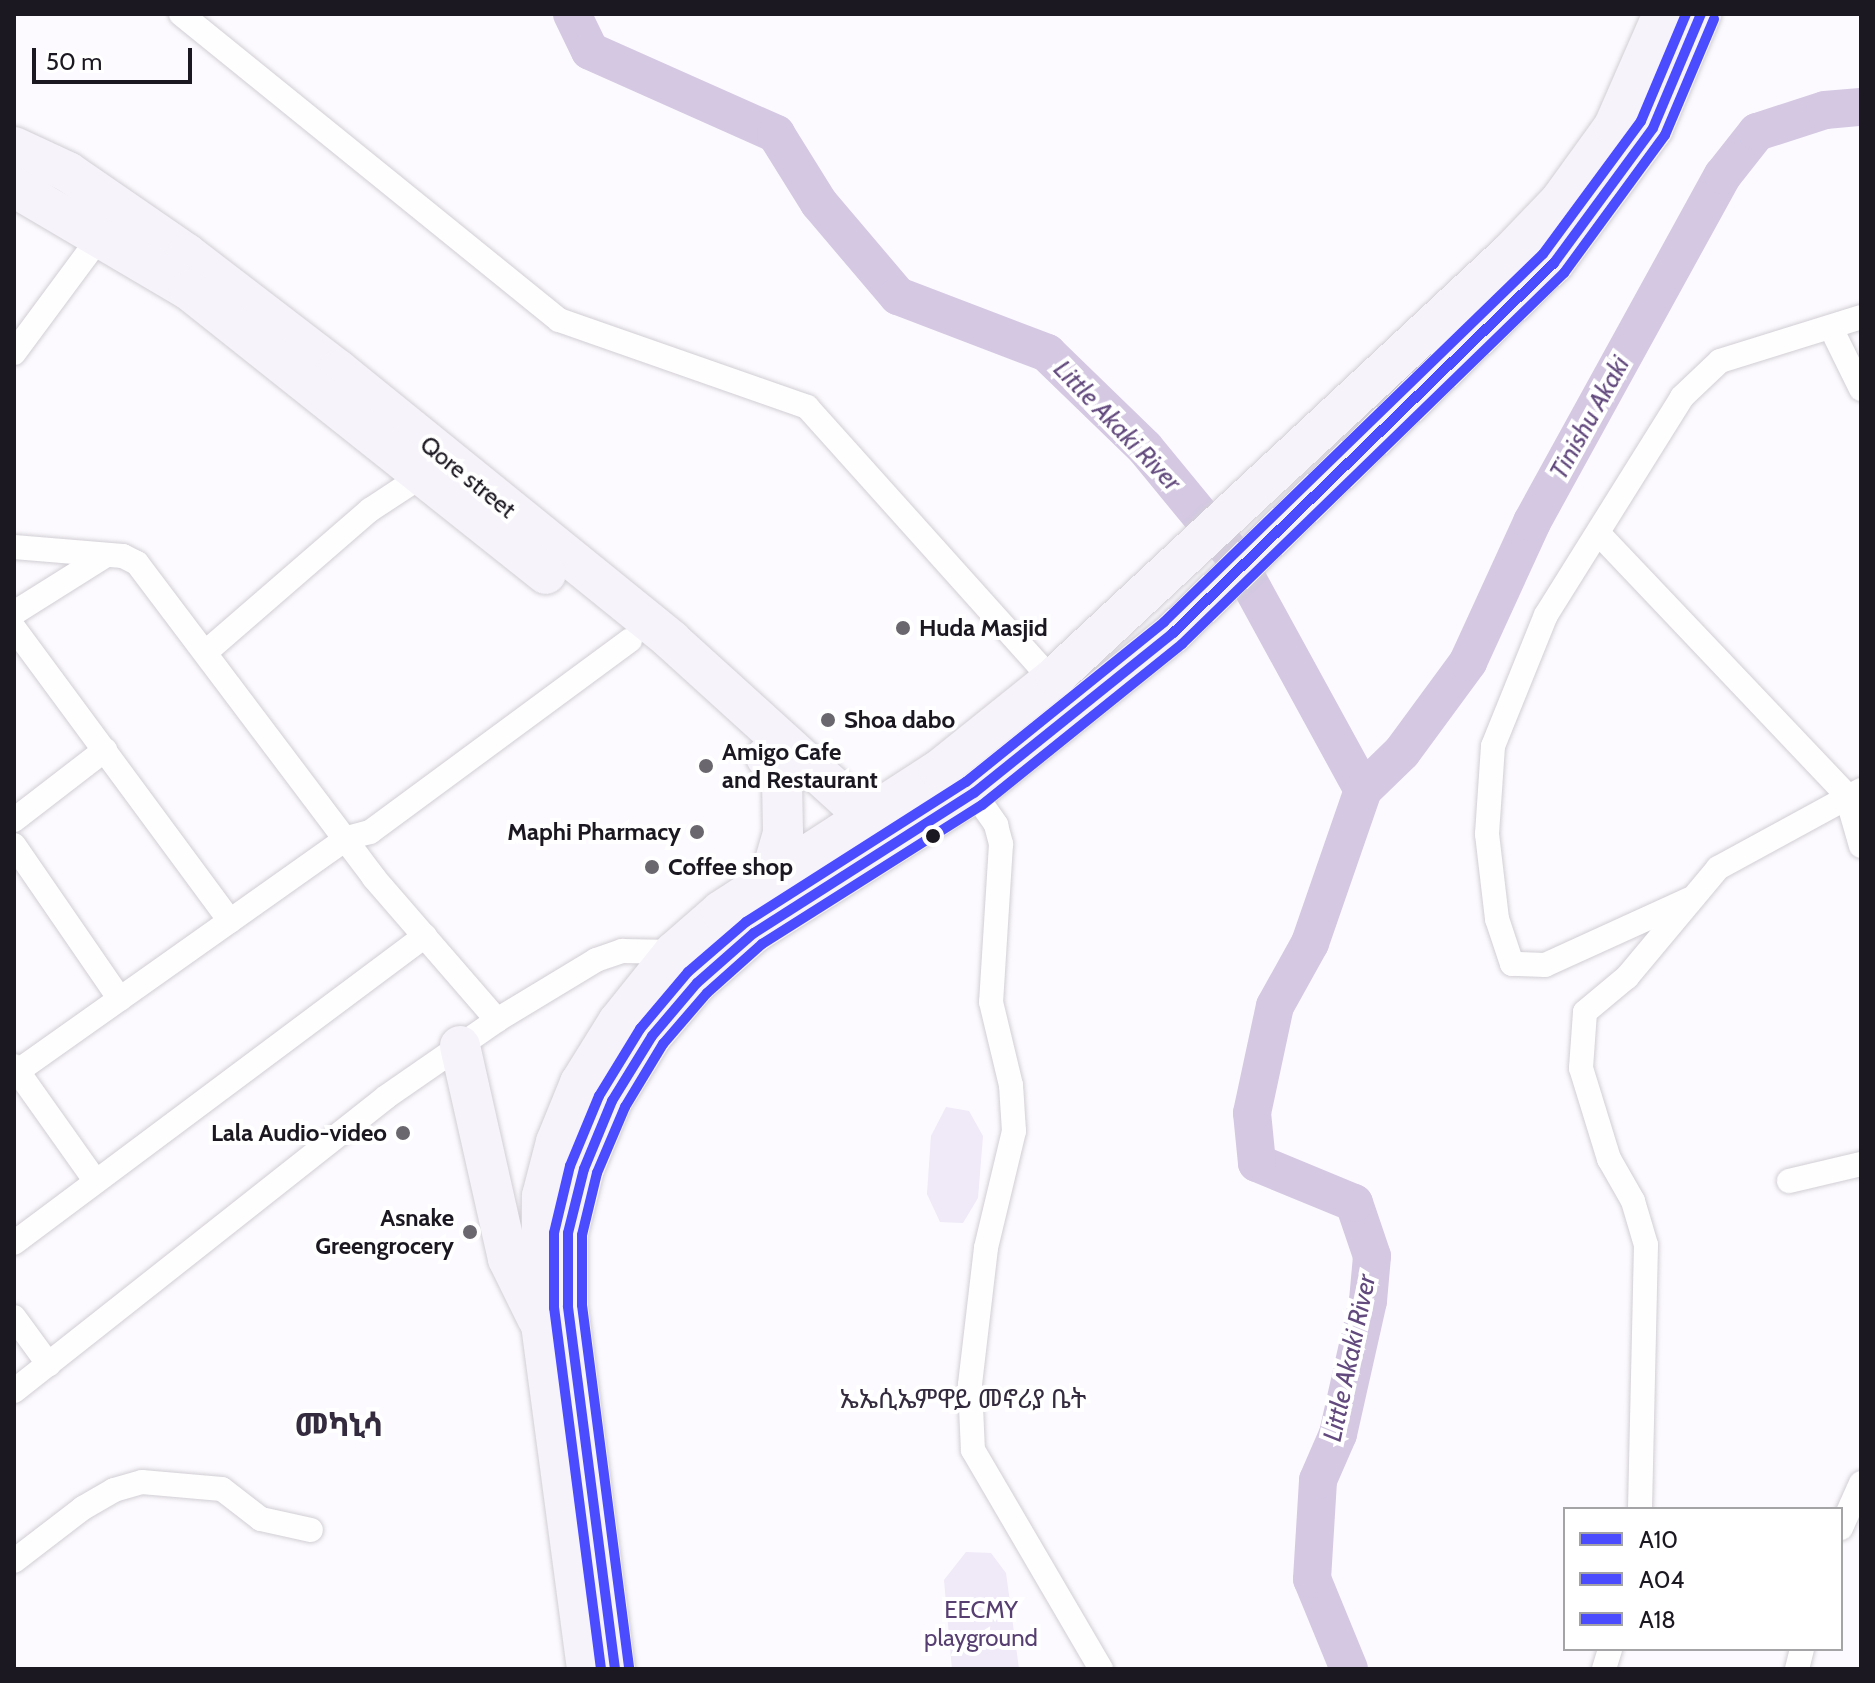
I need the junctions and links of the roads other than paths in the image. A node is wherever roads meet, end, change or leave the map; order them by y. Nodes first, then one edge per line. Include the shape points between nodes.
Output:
1 (181, 14) edge
2 (1663, 14) edge
3 (1701, 14) edge
4 (14, 147) edge
5 (14, 187) edge
6 (114, 223) junction
7 (1861, 317) edge
8 (1831, 328) junction
9 (14, 353) edge
10 (1861, 389) edge
11 (420, 477) junction
12 (1599, 534) junction
13 (14, 547) edge
14 (105, 556) junction
15 (14, 613) edge
16 (14, 628) edge
17 (630, 640) junction
18 (207, 651) junction
19 (1052, 680) junction
20 (105, 750) junction
21 (766, 757) junction
22 (809, 766) junction
23 (911, 787) junction
24 (1854, 792) edge
25 (974, 793) junction
26 (14, 820) edge
27 (870, 836) junction
28 (347, 838) junction
29 (14, 845) edge
30 (1861, 846) edge
31 (770, 878) junction
32 (1690, 899) junction
33 (230, 921) junction
34 (425, 936) junction
35 (674, 952) junction
36 (120, 999) junction
37 (497, 1020) junction
38 (460, 1046) junction
39 (16, 1069) edge
40 (1861, 1164) edge
41 (94, 1179) junction
42 (1789, 1181) dead end
43 (14, 1243) edge
44 (14, 1317) edge
45 (541, 1326) junction
46 (49, 1365) junction
47 (14, 1391) edge
48 (1861, 1483) edge
49 (1640, 1507) edge
50 (1843, 1524) edge
51 (311, 1530) dead end
52 (14, 1561) edge
53 (587, 1669) edge
54 (615, 1669) edge
55 (1101, 1669) edge

1 - 19 street via 559,320 807,407
2 - 19 main road via 1614,126 1560,201
3 - 25 main road via 1653,128 1554,263 1184,622
4 - 6 main road, Qore street via 68,172
5 - 6 main road, Qore street
6 - 9 street
6 - 11 main road, Qore street
6 - 22 main road, Qore street via 338,370 671,640
7 - 8 street
8 - 10 street
8 - 12 street via 1720,361 1682,397
11 - 17 main road, Qore street
11 - 18 street via 370,510
12 - 24 street
12 - 32 street via 1546,615 1493,746 1487,819 1497,919 1512,964 1545,965
13 - 14 street
14 - 15 street
14 - 18 street via 137,563
16 - 20 street
17 - 21 main road, Qore street
17 - 28 street via 370,832
18 - 28 street
19 - 23 main road
20 - 26 street
20 - 33 street
21 - 27 main road, Qore street
21 - 31 main road via 782,780 783,833
22 - 23 main road via 867,794
22 - 27 main road, Qore street
23 - 27 main road
24 - 30 street
24 - 32 street via 1718,868
25 - 27 main road
25 - 55 street via 996,825 1001,844 991,1002 1011,1085 1014,1131 986,1248 970,1385 973,1450
27 - 31 main road
27 - 54 main road via 697,983 652,1036 612,1101 584,1169 568,1233 568,1306
28 - 33 street
28 - 34 street
29 - 36 street
31 - 35 main road
32 - 49 street via 1627,977 1585,1012 1580,1048 1581,1068 1609,1159 1633,1201 1646,1245
33 - 36 street
34 - 37 street
34 - 41 street
35 - 37 street via 622,951 596,960
35 - 45 main road via 580,1083 556,1142 542,1196
36 - 39 street
37 - 38 street
38 - 45 main road via 508,1259
38 - 46 street via 386,1097
39 - 41 street
40 - 42 street
41 - 43 street
44 - 46 street
45 - 53 main road
46 - 47 street
48 - 50 street
51 - 52 street via 261,1519 222,1489 142,1482 83,1508

